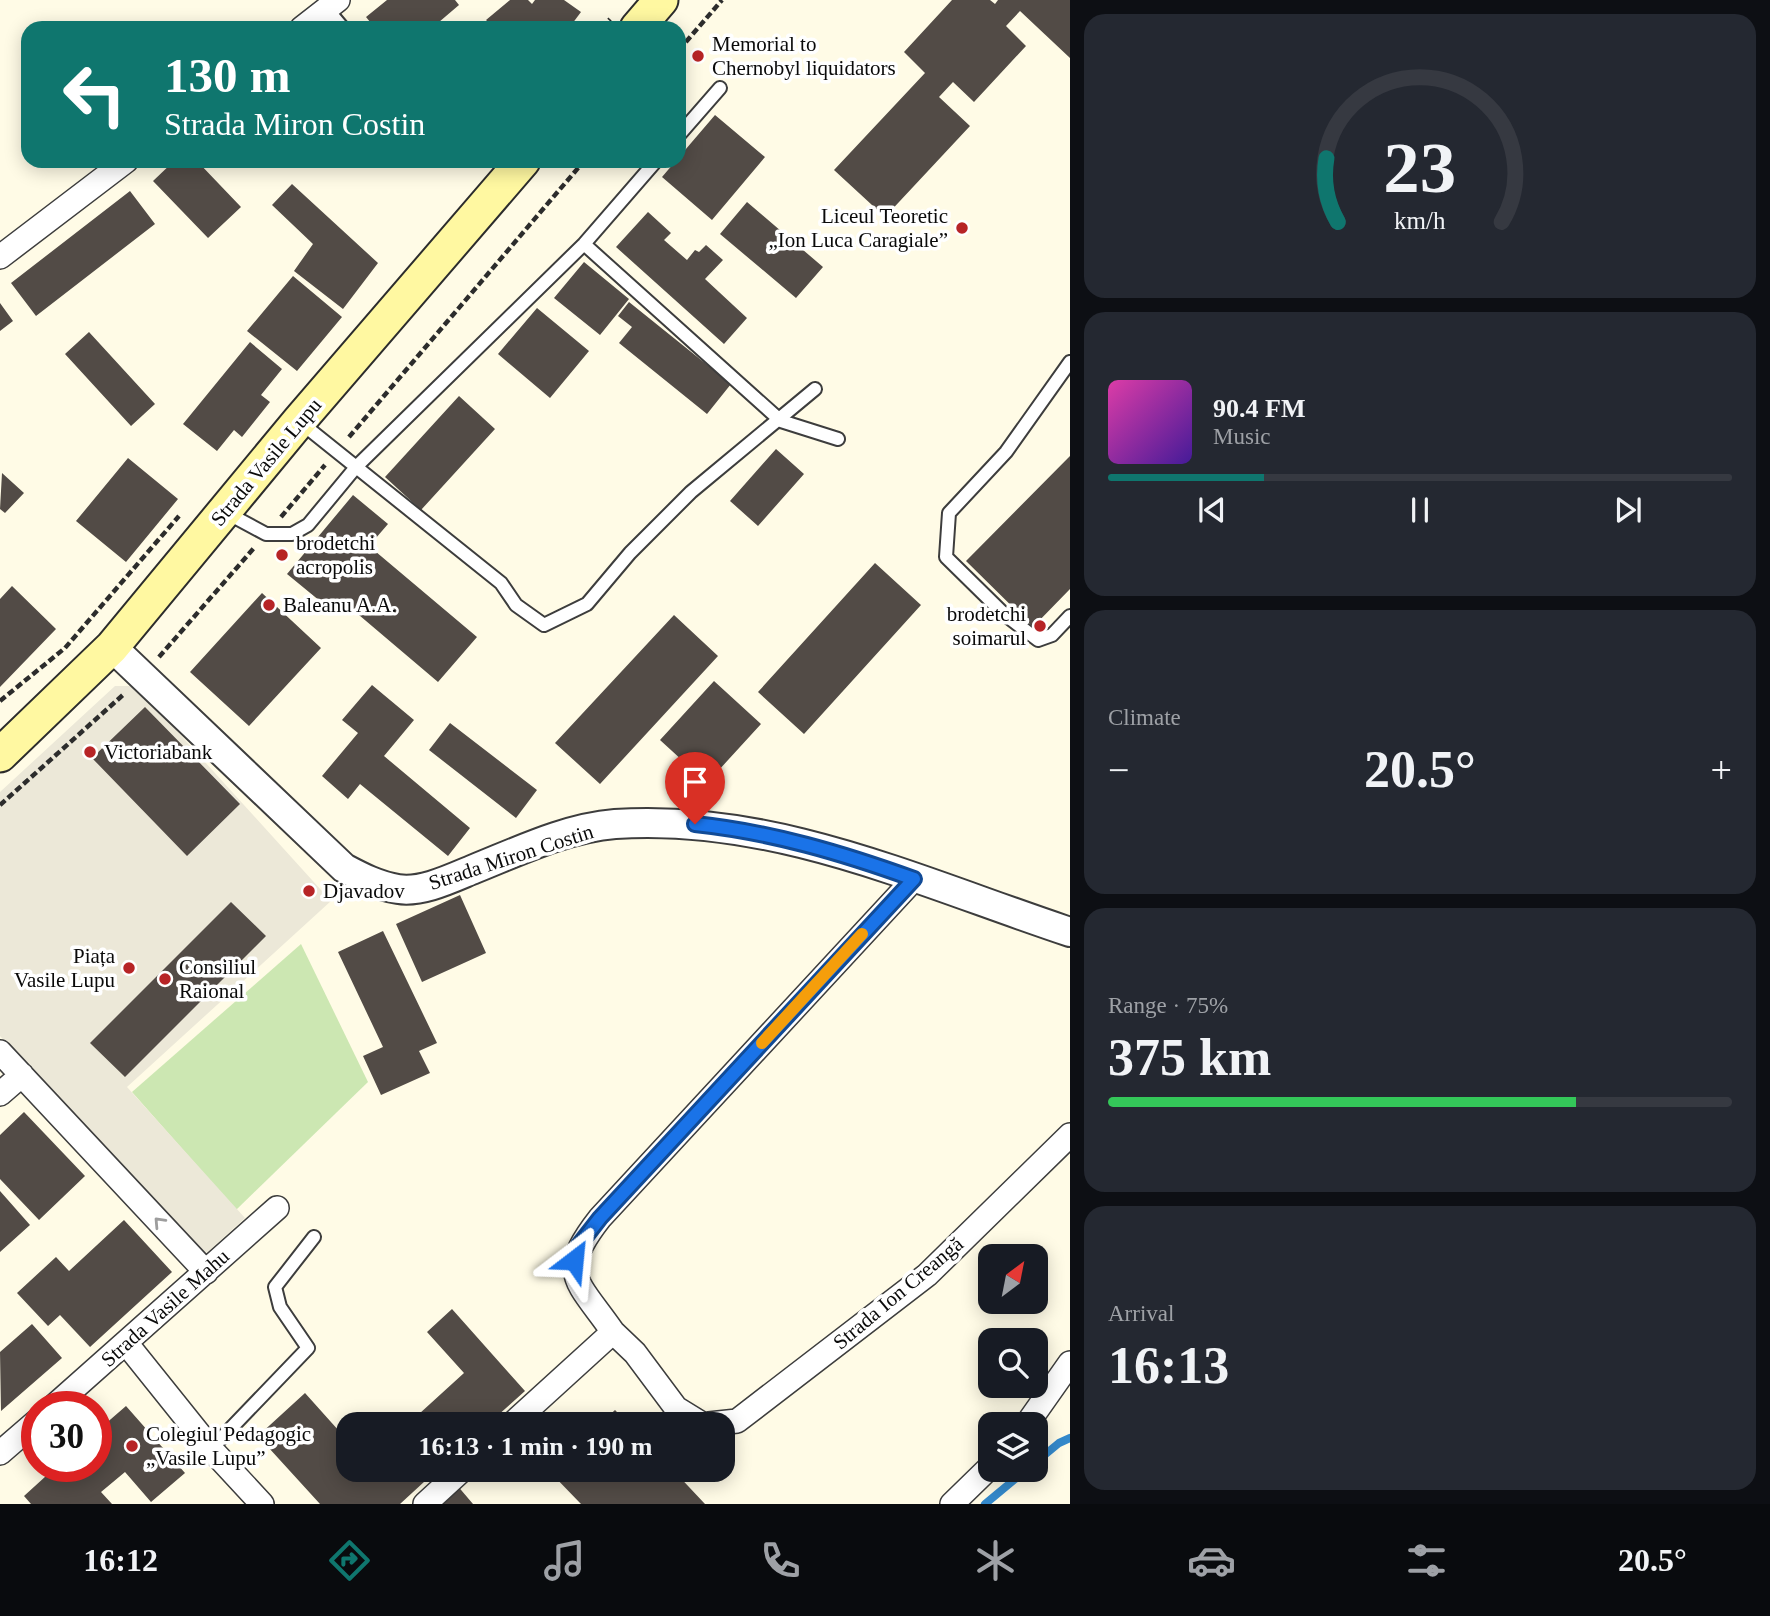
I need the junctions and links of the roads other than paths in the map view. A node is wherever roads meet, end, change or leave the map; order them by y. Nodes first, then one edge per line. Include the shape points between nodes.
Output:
1 (661, 0) edge
2 (332, 5) edge
3 (311, 21) edge
4 (340, 21) edge
5 (643, 21) edge
6 (720, 88) dead end
7 (686, 127) edge
8 (117, 168) edge
9 (517, 168) edge
10 (650, 168) edge
11 (584, 244) junction
12 (0, 257) edge
13 (1070, 362) edge
14 (815, 389) dead end
15 (299, 421) junction
16 (781, 421) junction
17 (838, 439) dead end
18 (355, 467) junction
19 (224, 512) junction
20 (1070, 616) edge
21 (112, 648) junction
22 (0, 755) edge
23 (914, 879) junction
24 (1070, 932) edge
25 (0, 1052) edge
26 (22, 1075) junction
27 (0, 1094) edge
28 (1070, 1135) edge
29 (277, 1208) dead end
30 (314, 1237) dead end
31 (206, 1272) junction
32 (613, 1332) junction
33 (126, 1343) junction
34 (1070, 1363) edge
35 (71, 1391) edge
36 (525, 1412) edge
37 (682, 1412) edge
38 (1035, 1412) edge
39 (735, 1421) edge
40 (21, 1435) edge
41 (211, 1449) junction
42 (0, 1453) edge
43 (978, 1479) edge
44 (449, 1482) edge
45 (262, 1504) edge
46 (425, 1504) edge
47 (952, 1504) edge

1 - 5 main road
2 - 3 street
2 - 4 lane
6 - 7 lane
8 - 12 street
9 - 15 main road, Strada Vasile Lupu
10 - 11 lane
11 - 16 lane
11 - 18 lane
13 - 20 lane via 1006,452 949,513 945,539 946,557 1038,640 1052,635
14 - 16 lane
15 - 18 lane
15 - 19 main road, Strada Vasile Lupu
16 - 17 lane
16 - 18 lane via 691,492 587,604 544,625 516,605 501,583
18 - 19 lane via 308,525 292,534 266,534
19 - 21 main road, Strada Vasile Lupu
21 - 22 main road, Strada Vasile Lupu
21 - 23 street, Strada Miron Costin via 344,868 373,883 400,890 439,884 568,833 613,824 747,829 833,850
23 - 24 street, Strada Miron Costin
23 - 32 street via 579,1245 574,1260 578,1283
25 - 26 street
26 - 27 street
31 -> 26 street
28 - 39 street, Strada Ion Creangă via 927,1275
29 - 31 street, Strada Vasile Mahu
30 - 41 lane via 275,1287 280,1307 308,1348
31 - 33 street, Strada Vasile Mahu
32 - 36 street
32 - 37 street
33 - 35 street, Strada Vasile Mahu
33 - 41 street
34 - 38 street
40 - 42 street
41 - 45 street
43 - 47 street
44 - 46 street

